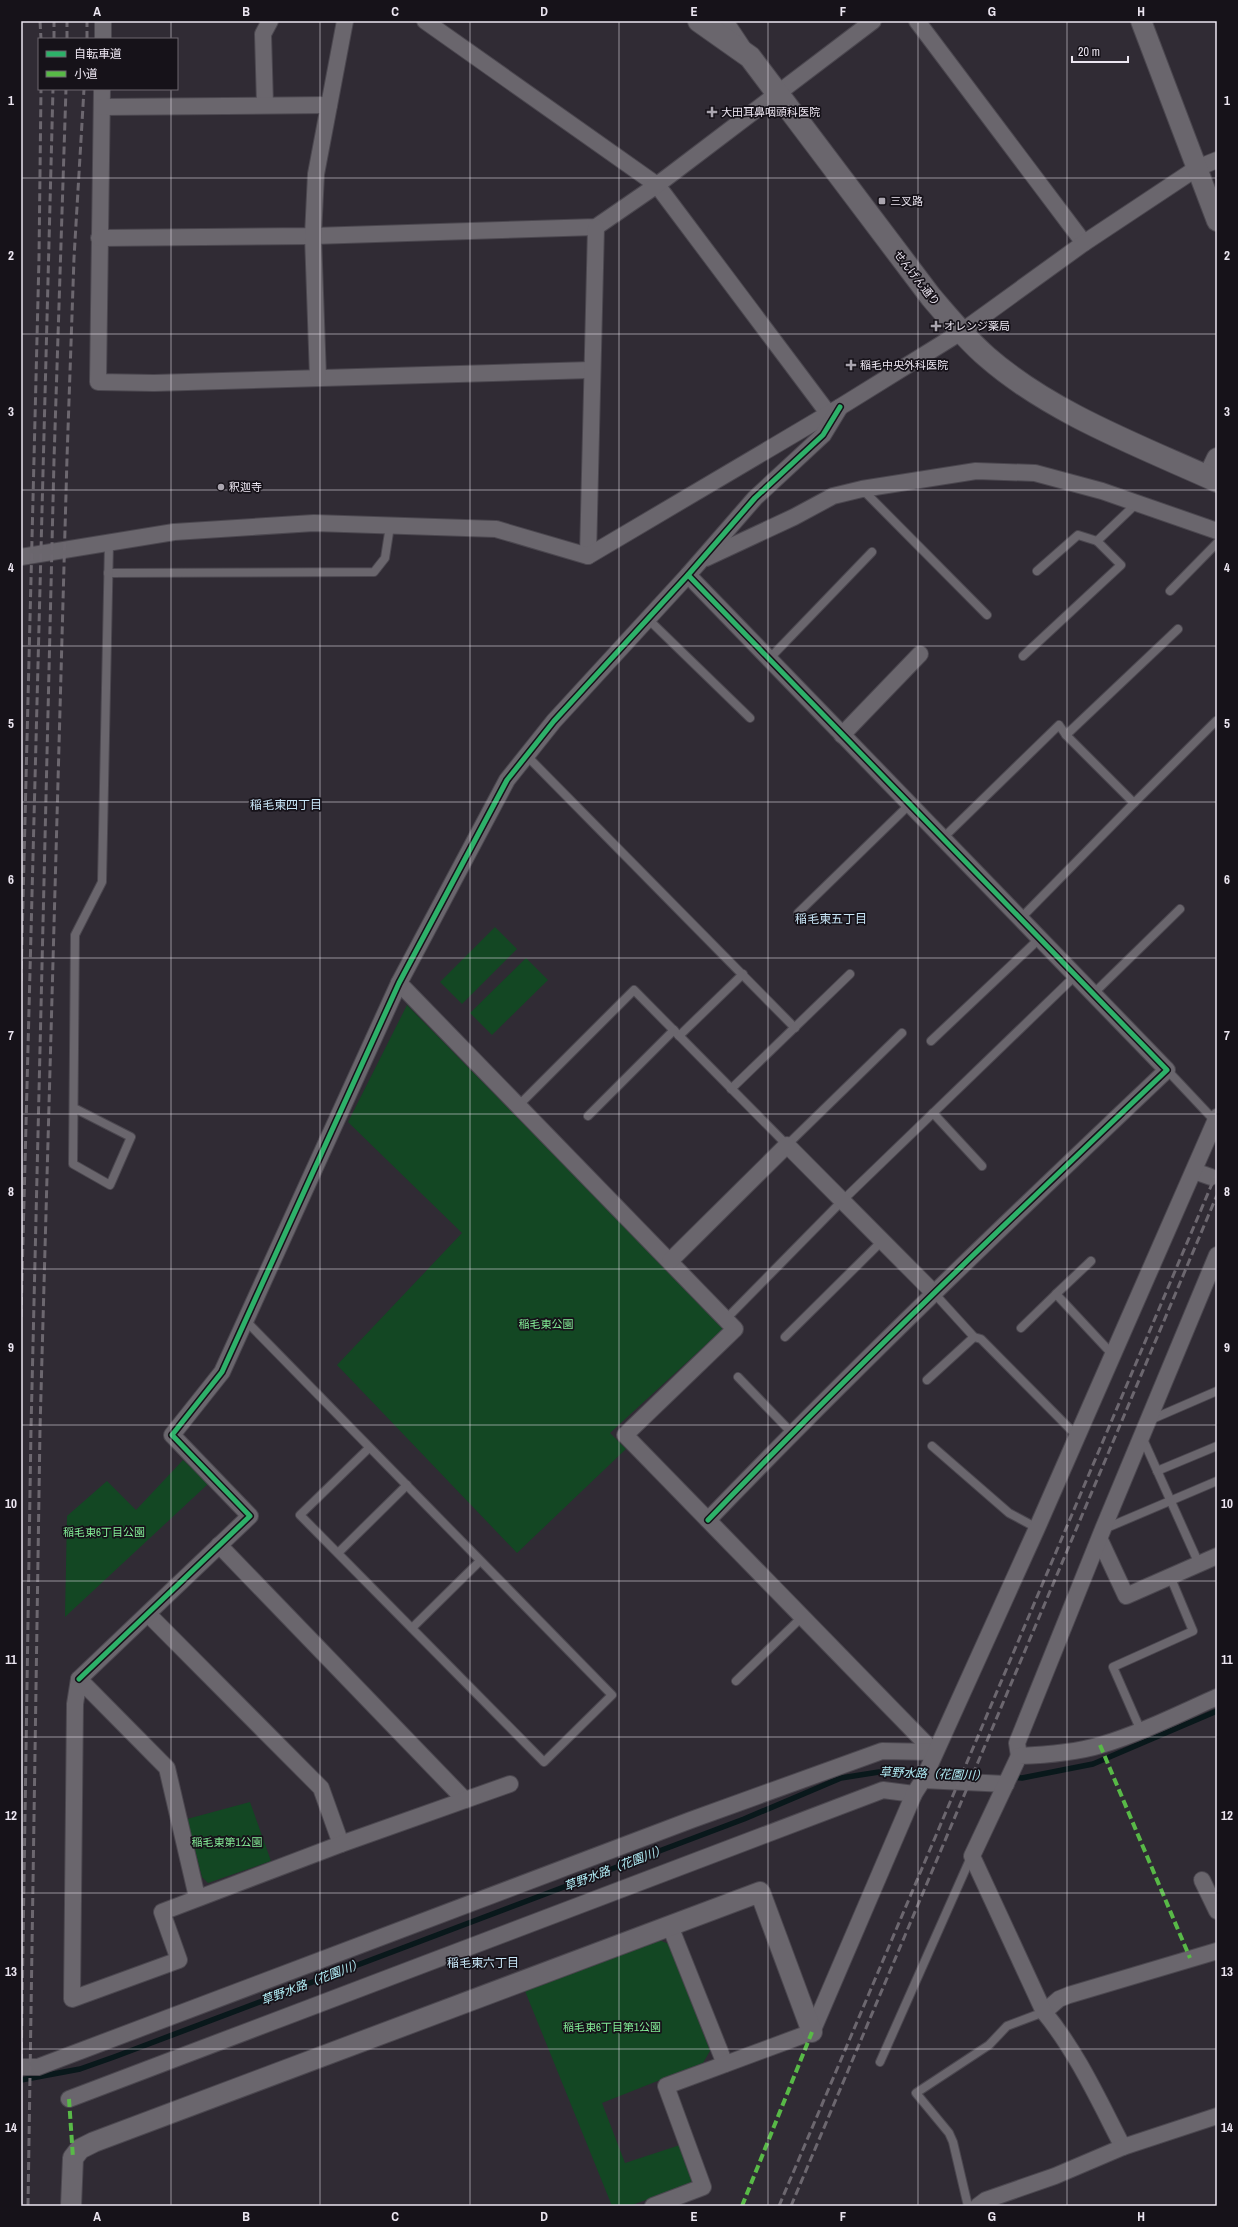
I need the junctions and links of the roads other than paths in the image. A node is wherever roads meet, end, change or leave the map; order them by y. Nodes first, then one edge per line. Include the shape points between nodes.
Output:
1 (103, 21) edge
2 (270, 21) edge
3 (345, 21) edge
4 (425, 21) edge
5 (700, 21) edge
6 (725, 21) edge
7 (873, 21) edge
8 (917, 21) edge
9 (1141, 21) edge
10 (103, 38) edge
11 (750, 57) junction
12 (102, 90) edge
13 (777, 93) junction
14 (265, 105) junction
15 (330, 105) junction
16 (102, 107) junction
17 (1217, 160) edge
18 (1197, 168) junction
19 (657, 185) junction
20 (1217, 221) edge
21 (596, 227) junction
22 (313, 236) junction
23 (99, 238) junction
24 (1084, 242) junction
25 (961, 332) junction
26 (591, 370) junction
27 (318, 377) junction
28 (834, 410) junction
29 (1214, 472) edge
30 (862, 489) junction
31 (1138, 503) junction
32 (390, 526) junction
33 (1217, 531) edge
34 (1097, 540) junction
35 (109, 543) junction
36 (1217, 543) edge
37 (872, 552) dead end
38 (588, 556) junction
39 (21, 558) edge
40 (700, 561) junction
41 (1037, 571) dead end
42 (108, 573) junction
43 (688, 575) junction
44 (1170, 591) dead end
45 (986, 615) dead end
46 (648, 619) junction
47 (1178, 629) dead end
48 (920, 654) dead end
49 (1023, 656) dead end
50 (769, 659) junction
51 (750, 718) dead end
52 (1216, 721) dead end
53 (842, 735) junction
54 (1066, 735) junction
55 (526, 755) junction
56 (1134, 803) junction
57 (909, 805) junction
58 (942, 839) junction
59 (1180, 909) dead end
60 (798, 912) dead end
61 (1020, 919) junction
62 (1039, 939) junction
63 (743, 974) junction
64 (850, 974) dead end
65 (1075, 976) junction
66 (399, 983) junction
67 (1093, 994) junction
68 (795, 1028) junction
69 (902, 1032) dead end
70 (676, 1033) junction
71 (931, 1041) dead end
72 (1167, 1070) junction
73 (731, 1089) junction
74 (519, 1105) junction
75 (74, 1108) junction
76 (933, 1113) junction
77 (588, 1116) dead end
78 (1216, 1119) edge
79 (787, 1145) junction
80 (982, 1166) dead end
81 (1194, 1171) junction
82 (1211, 1177) dead end
83 (842, 1201) junction
84 (882, 1240) junction
85 (1217, 1256) edge
86 (670, 1261) junction
87 (1091, 1261) dead end
88 (933, 1292) junction
89 (1056, 1294) junction
90 (726, 1318) junction
91 (246, 1321) junction
92 (1021, 1328) dead end
93 (785, 1337) dead end
94 (974, 1337) junction
95 (1112, 1354) junction
96 (738, 1378) dead end
97 (927, 1380) dead end
98 (1217, 1391) edge
99 (1149, 1421) junction
100 (792, 1433) junction
101 (1077, 1436) junction
102 (1142, 1436) junction
103 (932, 1446) dead end
104 (1217, 1446) edge
105 (369, 1448) junction
106 (1157, 1471) junction
107 (1217, 1481) edge
108 (407, 1485) junction
109 (1170, 1500) junction
110 (708, 1520) junction
111 (1037, 1528) junction
112 (1102, 1534) junction
113 (219, 1545) junction
114 (338, 1552) junction
115 (1217, 1556) edge
116 (480, 1561) junction
117 (1199, 1564) junction
118 (1170, 1576) junction
119 (148, 1614) junction
120 (802, 1617) junction
121 (412, 1628) junction
122 (79, 1679) junction
123 (736, 1681) dead end
124 (1217, 1697) edge
125 (1141, 1731) junction
126 (934, 1752) junction
127 (1019, 1756) junction
128 (923, 1780) junction
129 (510, 1784) dead end
130 (1006, 1784) junction
131 (914, 1794) junction
132 (465, 1800) junction
133 (341, 1844) junction
134 (972, 1856) junction
135 (1202, 1880) dead end
136 (198, 1897) junction
137 (1217, 1911) edge
138 (670, 1926) junction
139 (1217, 1951) edge
140 (1044, 2012) junction
141 (812, 2032) junction
142 (880, 2062) dead end
143 (725, 2064) junction
144 (21, 2067) edge
145 (69, 2099) dead end
146 (1217, 2116) edge
147 (1123, 2147) junction
148 (71, 2206) edge
149 (653, 2206) edge
150 (968, 2206) edge
151 (978, 2206) edge

1 - 10 street
2 - 14 street via 263,34
3 - 15 street
4 - 19 street
5 - 11 main road
6 - 11 street, せんげん通り
7 - 13 street
8 - 24 street
9 - 18 street
11 - 13 main road, せんげん通り
12 - 16 street
13 - 19 street
13 - 25 main road, せんげん通り via 926,291
14 - 15 street
14 - 16 street
15 - 22 street via 316,174
16 - 23 street
17 - 18 street
18 - 20 street
18 - 24 street
19 - 21 street
19 - 28 street
21 - 22 street
21 - 26 street
22 - 23 street
22 - 27 street
23 - 27 street via 98,382 154,383
24 - 25 street
25 - 28 street
25 - 29 main road, せんげん通り via 993,362 1051,402 1082,419
26 - 27 street
26 - 38 street
28 - 38 street
28 - 40 street via 823,435 755,498
30 - 31 street via 976,471 1035,473
30 - 40 street via 833,496
30 - 45 lane
31 - 33 street
31 - 34 lane
32 - 35 street via 314,523 174,532
32 - 38 street via 496,530
32 - 42 lane via 385,558 374,572
34 - 41 lane via 1078,535
34 - 49 lane via 1120,565
35 - 39 street
35 - 42 lane
36 - 44 lane
37 - 50 lane
40 - 43 street
42 - 75 lane via 102,882 75,935
43 - 46 street
43 - 50 street
46 - 51 lane
46 - 55 street
47 - 54 lane
48 - 53 street
50 - 53 street
52 - 56 lane
53 - 57 street
54 - 56 lane
54 - 58 lane via 1058,726
55 - 63 lane
55 - 66 street via 507,780
56 - 61 lane
57 - 58 street
57 - 60 lane
58 - 61 street
59 - 67 lane
61 - 62 street
62 - 65 street
62 - 71 lane
63 - 68 lane
63 - 70 lane
64 - 68 lane
65 - 67 street
65 - 76 lane
66 - 74 street
66 - 91 street
67 - 72 street
68 - 73 lane
69 - 79 lane
70 - 73 lane
70 - 74 lane via 634,990
70 - 77 lane
72 - 78 lane
72 - 88 street
73 - 79 lane
74 - 86 street
75 - 75 lane via 73,1164 110,1185 131,1137
76 - 80 lane
76 - 83 lane
78 - 81 street
79 - 83 street
79 - 86 street
81 - 82 street
81 - 95 street
83 - 84 street
83 - 90 lane
84 - 88 street
84 - 93 lane
85 - 99 street
86 - 90 street
87 - 89 lane
88 - 94 lane
88 - 100 street
89 - 92 lane
89 - 95 lane
90 - 110 street via 735,1329 626,1435
91 - 105 lane
91 - 113 street via 222,1372 172,1435 250,1516
94 - 97 lane
94 - 101 lane via 981,1339
95 - 101 street
96 - 100 lane
98 - 99 lane
99 - 102 street
100 - 110 street
101 - 111 street
102 - 106 lane
102 - 112 street
103 - 111 lane via 1009,1513
104 - 106 lane
105 - 108 lane
105 - 114 lane via 300,1515
106 - 109 lane
107 - 109 lane
108 - 114 lane
108 - 116 lane
109 - 112 lane
109 - 117 lane
110 - 120 street
111 - 126 street
112 - 118 street via 1126,1596
112 - 127 street via 1017,1743
113 - 119 street
113 - 132 street
114 - 121 lane
115 - 117 street
116 - 121 lane
116 - 121 lane via 612,1695 544,1762
117 - 118 street
118 - 125 lane via 1194,1631 1113,1667
119 - 122 street
119 - 133 street via 321,1788
120 - 123 lane
120 - 126 street
122 - 136 street via 167,1768
122 - 136 street via 75,1704 72,1999 179,1960 162,1912
124 - 125 street
125 - 127 street via 1073,1751
126 - 128 street
126 - 144 street via 882,1751 691,1820 38,2067
127 - 130 street
128 - 130 street
128 - 131 street
129 - 132 street
130 - 134 street
131 - 141 street
131 - 145 street via 883,1790
132 - 133 street
133 - 136 street
134 - 140 street
134 - 142 lane
135 - 137 street
138 - 141 street via 760,1892
138 - 143 street
138 - 148 street via 94,2142 80,2149 74,2158
139 - 140 street via 1069,1995 1059,1999
140 - 147 street via 1073,2053
140 - 150 lane via 1007,2026 989,2045 916,2094 954,2142
141 - 143 street
143 - 149 street via 666,2086 703,2187
146 - 147 street
147 - 151 street via 1055,2176 986,2200

